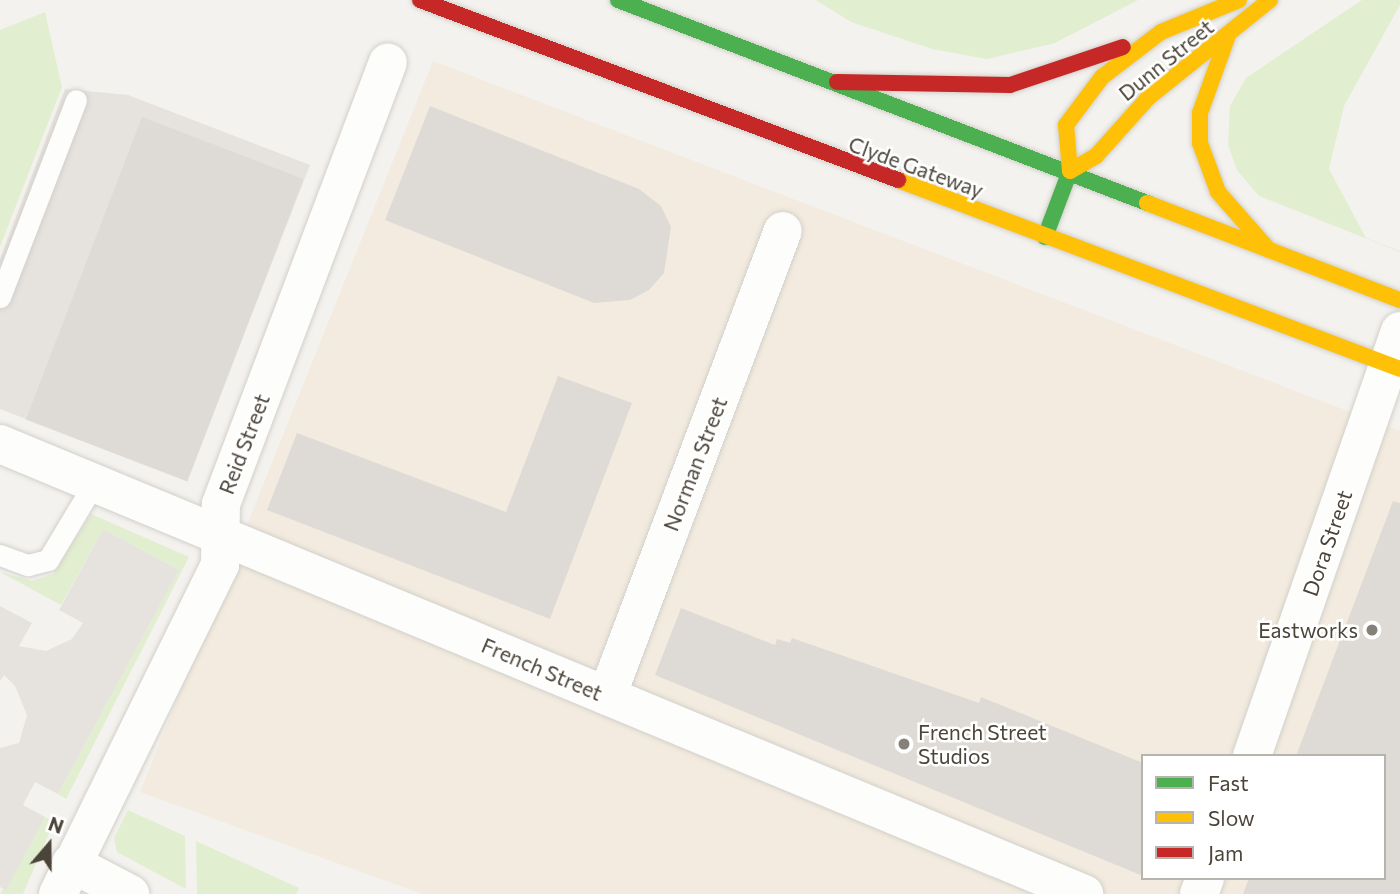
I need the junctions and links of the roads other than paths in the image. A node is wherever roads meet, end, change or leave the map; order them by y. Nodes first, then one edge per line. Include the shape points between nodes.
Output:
1 (420, 0) edge
2 (618, 0) edge
3 (1239, 0) edge
4 (1270, 0) edge
5 (1161, 32) junction
6 (1227, 38) junction
7 (388, 62) dead end
8 (833, 82) junction
9 (76, 100) dead end
10 (1070, 171) junction
11 (783, 231) dead end
12 (1045, 237) junction
13 (1269, 250) junction
14 (0, 297) edge
15 (1400, 300) edge
16 (1396, 355) edge
17 (1, 448) edge
18 (94, 483) junction
19 (219, 535) junction
20 (0, 555) edge
21 (607, 696) junction
22 (1253, 754) edge
23 (64, 879) edge
24 (130, 894) edge
25 (1084, 894) edge

1 - 12 main road, Clyde Gateway
2 - 8 main road
3 - 5 main road, Dunn Street
4 - 6 main road, Dunn Street
5 - 8 main road via 1020,84
5 - 10 main road, Dunn Street via 1102,77 1072,113 1063,139
6 - 10 main road, Dunn Street via 1140,105 1096,156
6 - 13 main road via 1200,113 1200,143 1218,192
7 - 19 street, Reid Street via 222,504
8 - 10 main road
9 - 14 lane
10 - 12 main road
10 - 13 main road
11 - 21 street, Norman Street
12 - 16 main road, Clyde Gateway
13 - 15 main road
16 - 22 street, Dora Street
17 - 18 street, French Street
18 - 19 street, French Street
18 - 20 lane via 48,560 28,565
19 - 21 street, French Street
19 - 23 street, Reid Street via 220,565
21 - 25 street, French Street
23 - 24 street

